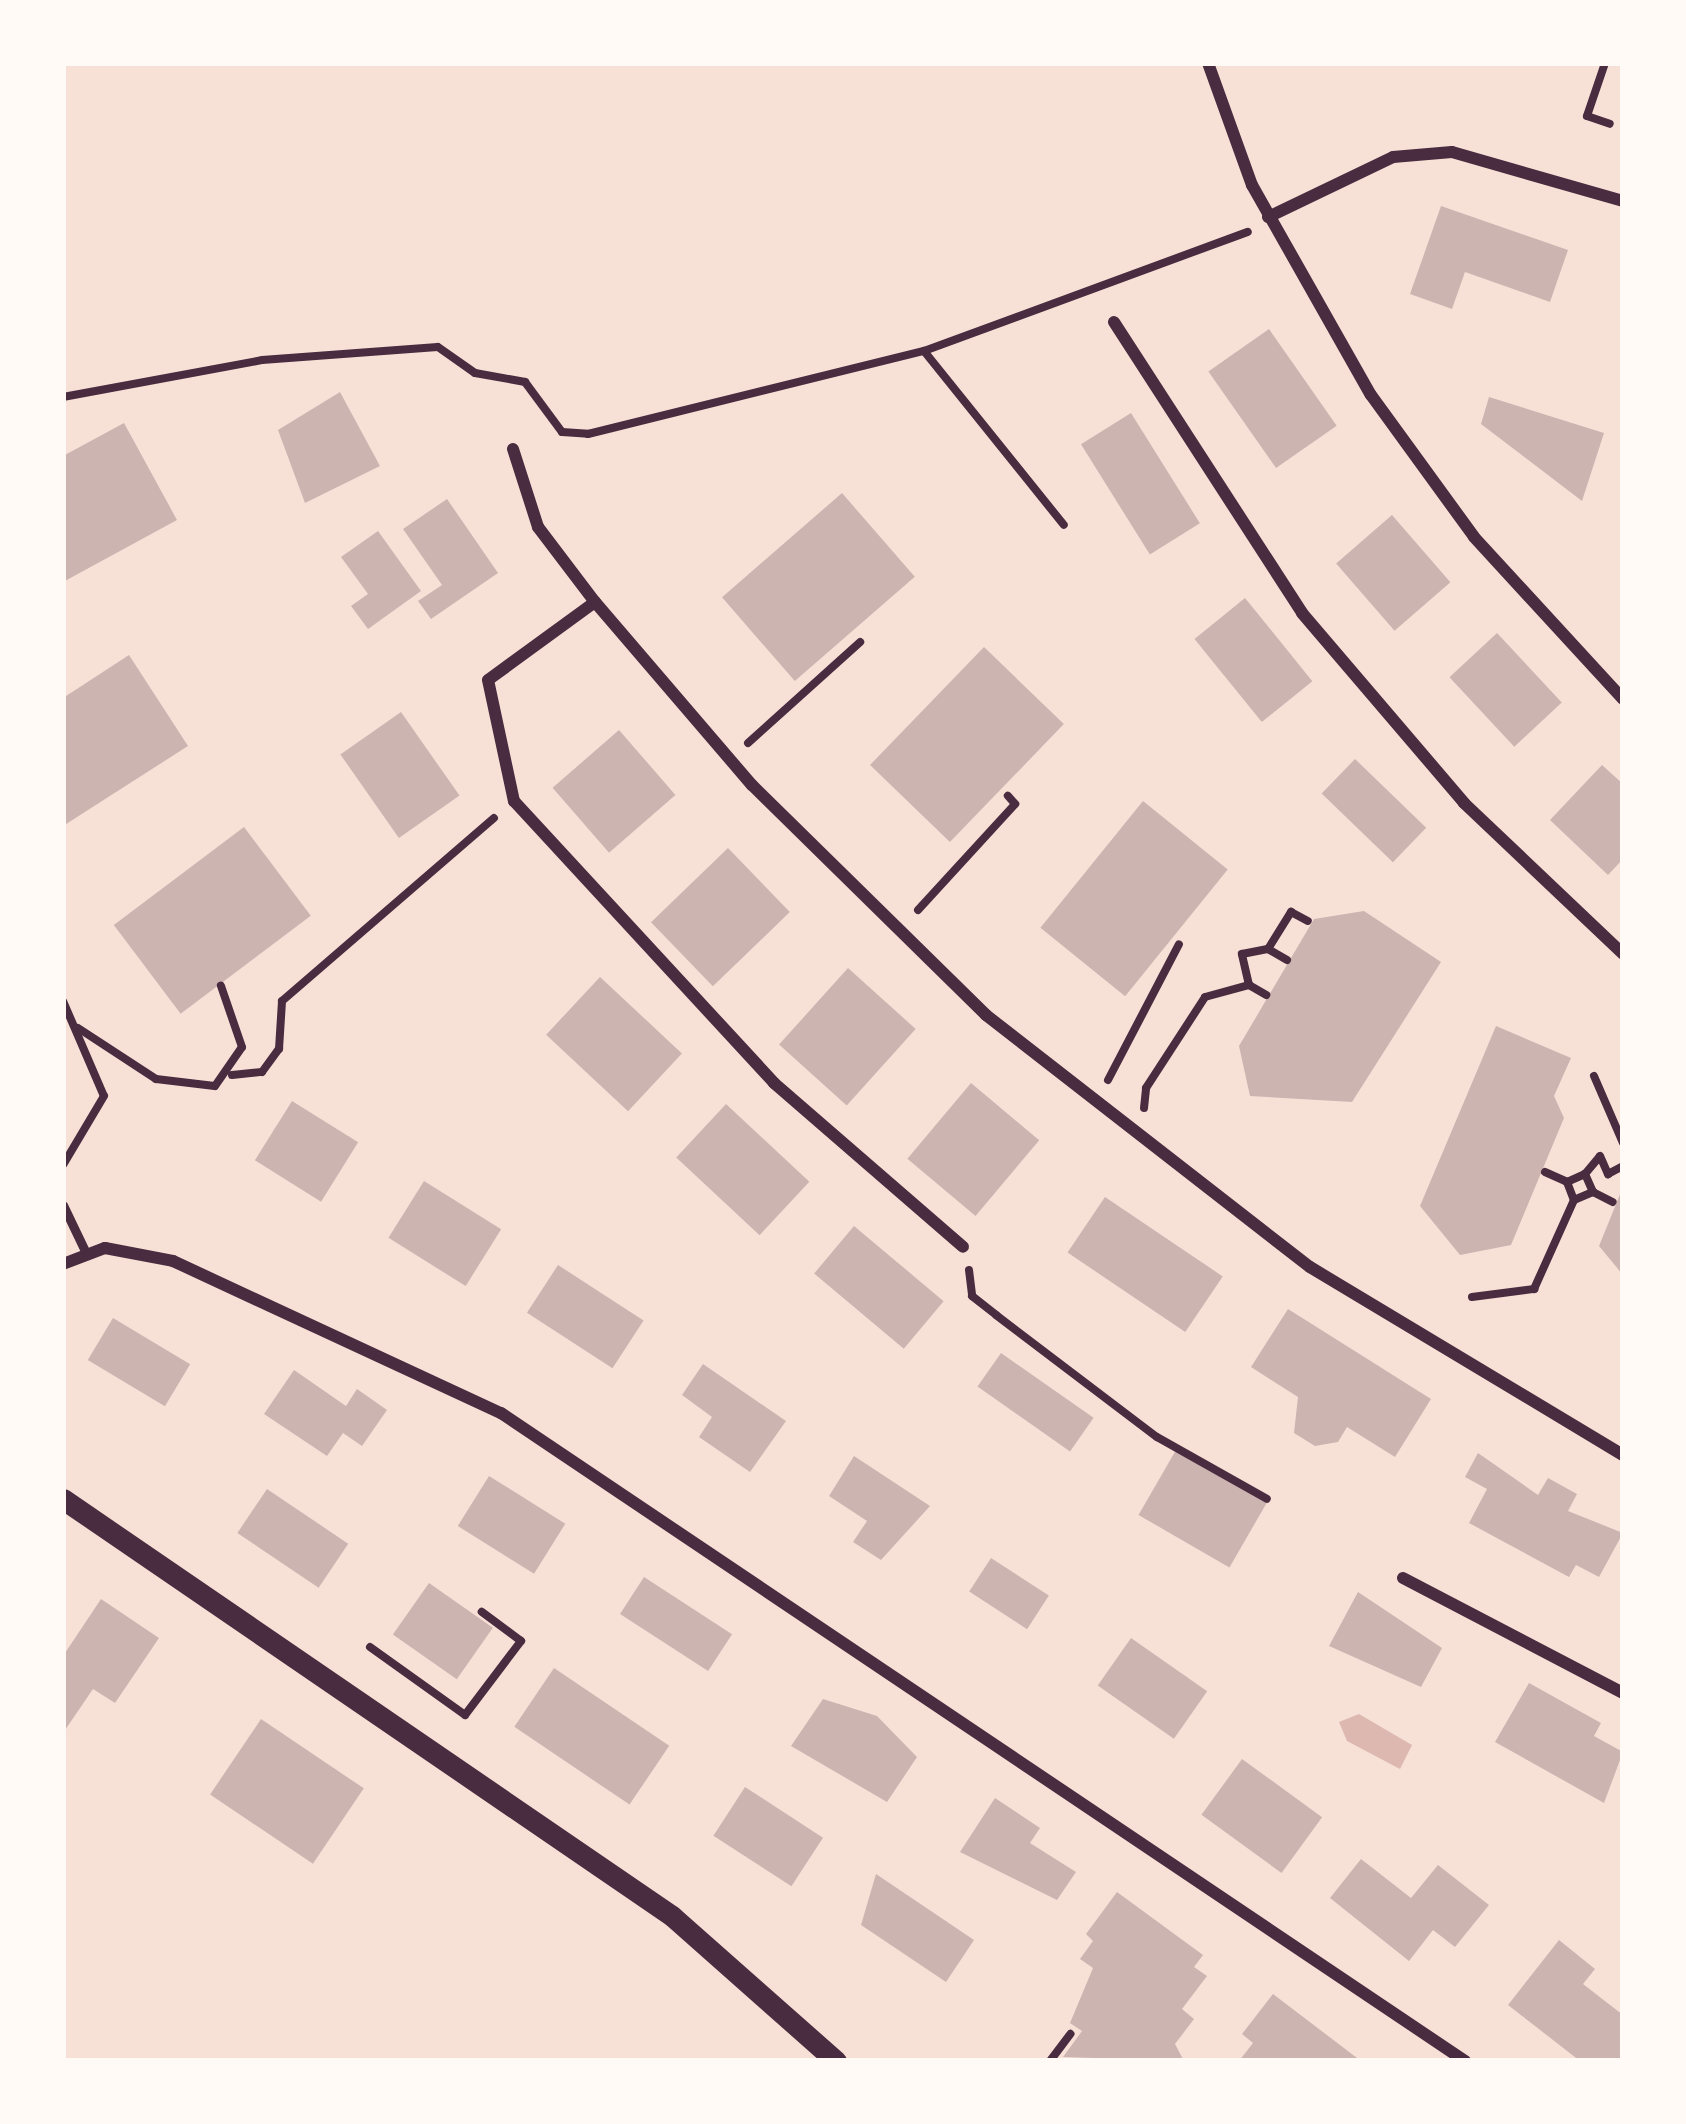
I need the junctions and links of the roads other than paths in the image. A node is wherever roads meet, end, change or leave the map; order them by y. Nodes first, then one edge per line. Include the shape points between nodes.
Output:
1 (1208, 63) edge
2 (1623, 201) edge
3 (1268, 217) junction
4 (1114, 322) dead end
5 (513, 449) dead end
6 (595, 602) junction
7 (1623, 699) edge
8 (1623, 954) edge
9 (63, 1205) edge
10 (963, 1247) road end
11 (86, 1253) junction
12 (63, 1264) edge
13 (1623, 1455) edge
14 (63, 1499) edge
15 (1402, 1578) dead end
16 (1623, 1693) edge
17 (836, 2061) edge
18 (1466, 2061) edge

1 - 3 street via 1221,121
2 - 3 street via 1453,152 1393,157
3 - 7 street via 1414,458
4 - 8 street via 1302,613 1464,803
5 - 6 street via 538,526
6 - 10 street via 488,680 514,800 774,1083
6 - 13 street via 878,914 1091,1105 1342,1288
9 - 11 lane
11 - 12 street
11 - 18 street via 140,1251 217,1277 501,1413
14 - 17 street via 672,1916
15 - 16 street

